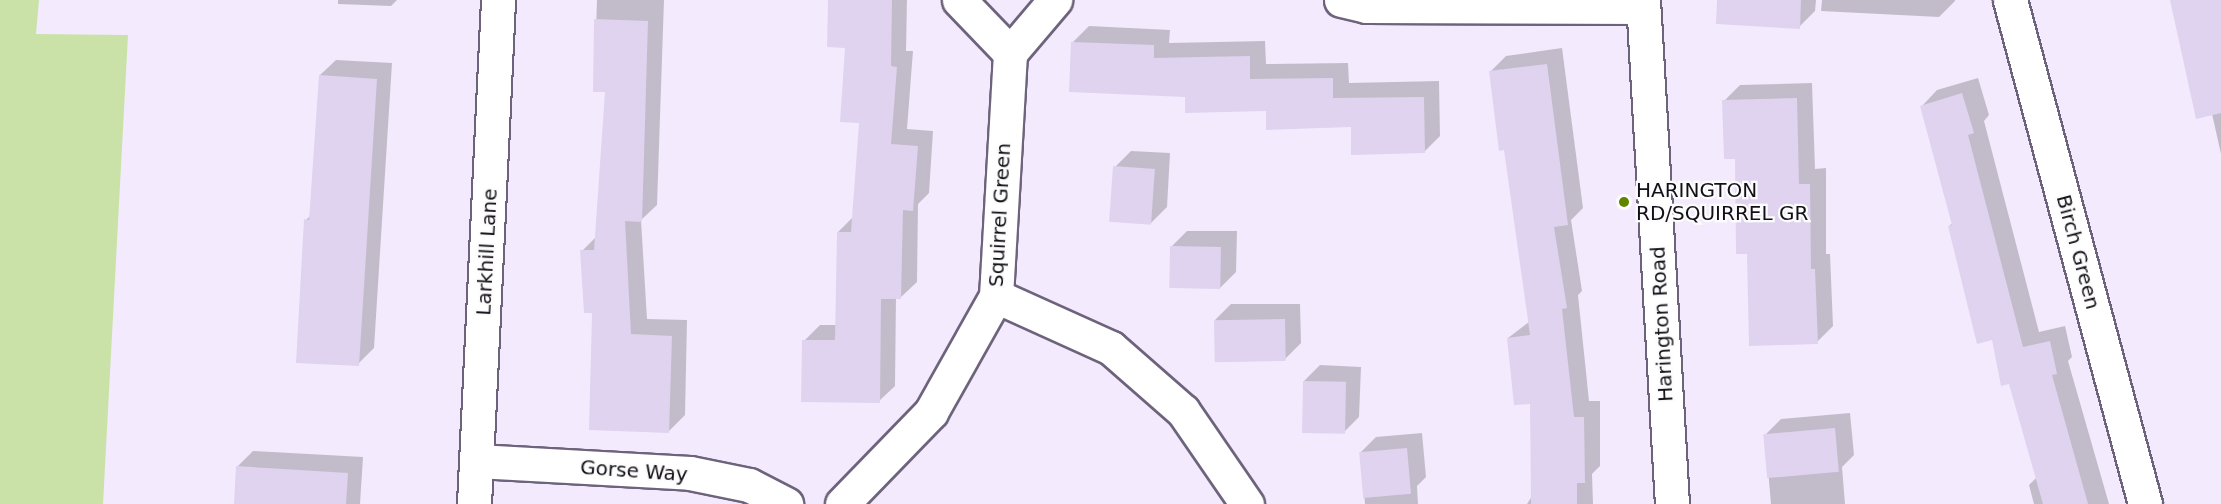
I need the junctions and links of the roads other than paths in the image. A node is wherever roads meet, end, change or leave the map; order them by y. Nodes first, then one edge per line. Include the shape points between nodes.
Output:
1 (498, 0) edge
2 (959, 0) edge
3 (1055, 0) edge
4 (1341, 0) edge
5 (2010, 0) edge
6 (1643, 3) edge
7 (1010, 53) junction
8 (996, 297) junction
9 (477, 461) junction
10 (474, 504) edge
11 (786, 504) edge
12 (842, 504) edge
13 (1247, 504) edge
14 (1672, 504) edge
15 (2145, 504) edge

1 - 9 street, Larkhill Lane
2 - 7 street
3 - 7 street
4 - 6 street via 1366,6
5 - 15 street, Birch Green
6 - 14 street, Harington Road
7 - 8 street, Squirrel Green
8 - 12 street, Squirrel Green via 932,412
8 - 13 street via 1111,348 1183,411
9 - 10 street, Larkhill Lane
9 - 11 street, Gorse Way via 690,473 749,485

